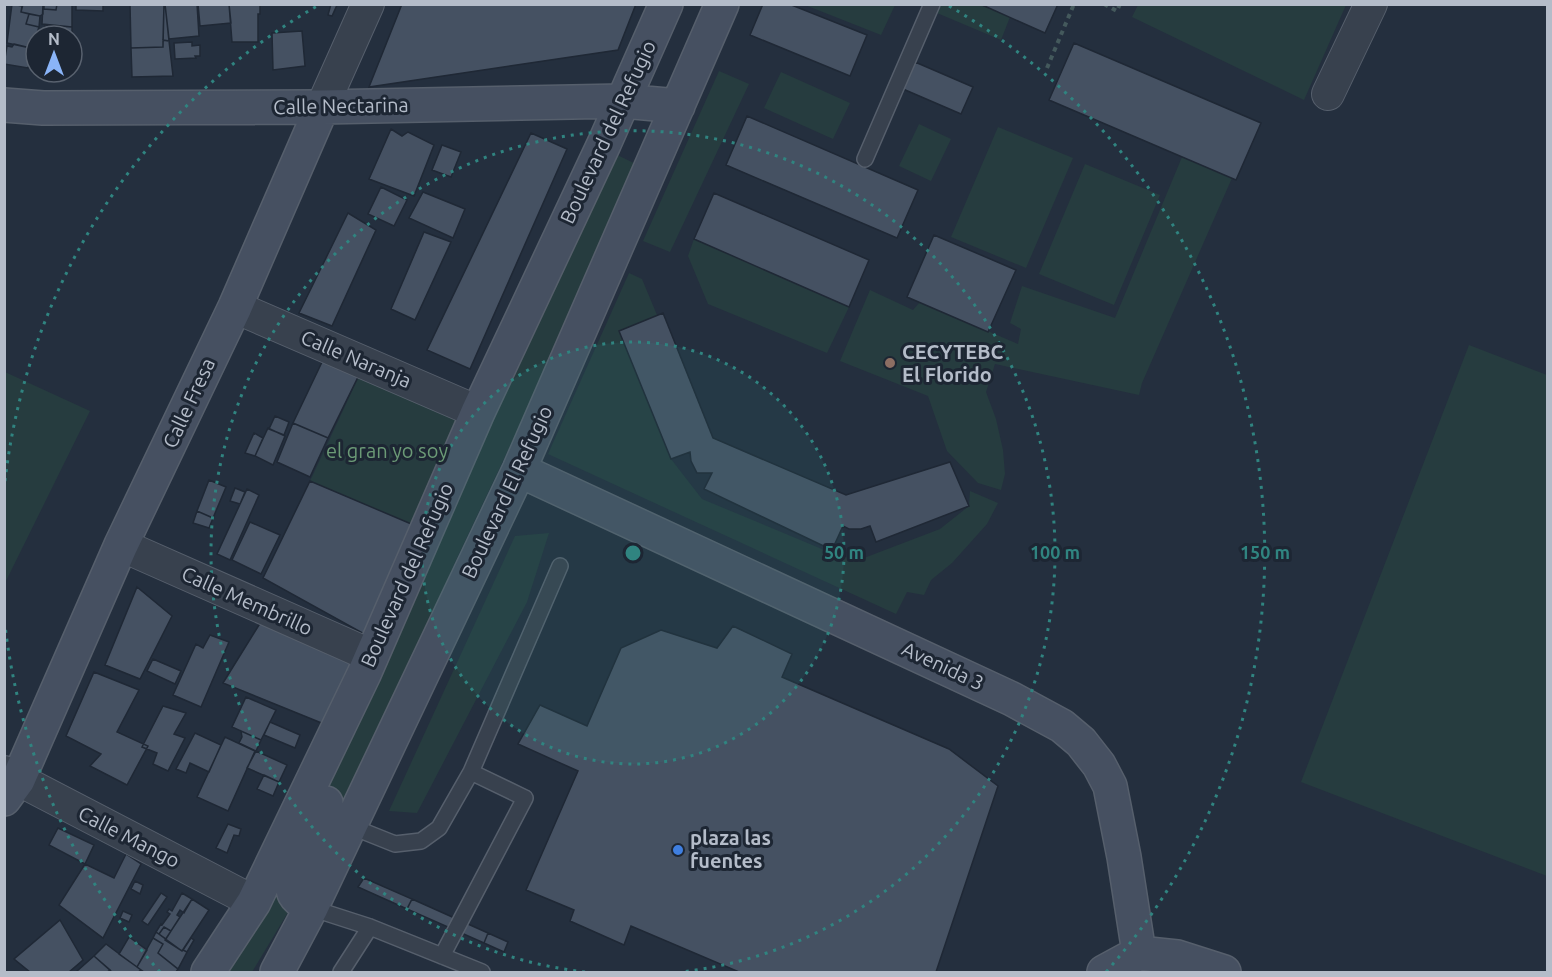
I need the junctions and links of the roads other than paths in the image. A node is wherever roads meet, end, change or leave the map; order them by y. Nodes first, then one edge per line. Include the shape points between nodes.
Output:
1 (368, 4) edge
2 (666, 4) edge
3 (722, 4) edge
4 (932, 4) edge
5 (1371, 4) edge
6 (1328, 94) dead end
7 (623, 101) junction
8 (4, 105) edge
9 (678, 106) junction
10 (322, 107) junction
11 (865, 159) dead end
12 (235, 307) junction
13 (478, 412) junction
14 (519, 470) junction
15 (121, 545) junction
16 (560, 566) dead end
17 (368, 665) junction
18 (471, 772) junction
19 (9, 784) edge
20 (350, 826) junction
21 (254, 902) junction
22 (311, 908) junction
23 (370, 927) junction
24 (1139, 953) junction
25 (442, 956) junction
26 (208, 972) edge
27 (277, 972) edge
28 (340, 972) edge
29 (482, 972) edge
30 (1104, 972) edge
31 (1220, 972) edge

1 - 10 street, Calle Fresa
2 - 7 street, Boulevard del Refugio
3 - 9 street, Boulevard El Refugio
4 - 11 lane
5 - 6 street
7 - 9 street, Calle Nectarina
7 - 10 street, Calle Nectarina
7 - 13 street, Boulevard del Refugio
8 - 10 street, Calle Nectarina
9 - 14 street, Boulevard El Refugio
10 - 12 street, Calle Fresa
12 - 13 street, Calle Naranja
12 - 15 street, Calle Fresa
13 - 17 street, Boulevard del Refugio
14 - 20 street, Boulevard El Refugio
14 - 24 street, Avenida 3 via 1012,699 1062,726 1081,742 1110,786
15 - 17 street, Calle Membrillo
15 - 19 street, Calle Fresa
16 - 18 lane
17 - 21 street, Boulevard del Refugio
17 - 22 street via 374,692 293,877 292,888 297,898
18 - 20 lane via 439,828 422,841 395,844
18 - 25 lane via 525,798
19 - 21 street, Calle Mango
20 - 22 street, Boulevard El Refugio
21 - 26 street, Boulevard del Refugio
22 - 23 lane
22 - 27 street, Boulevard El Refugio
23 - 25 lane
23 - 28 lane
24 - 30 street
24 - 31 street via 1177,957
25 - 29 lane

